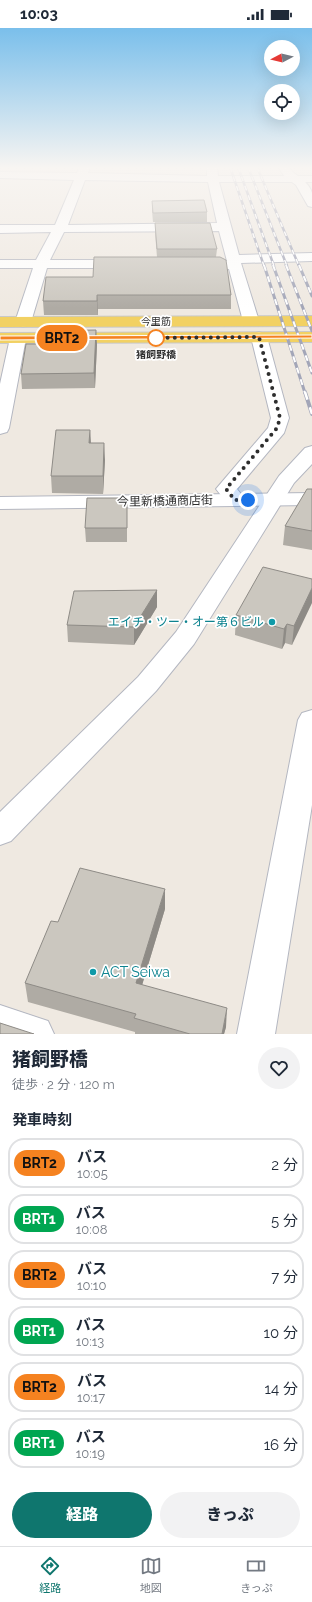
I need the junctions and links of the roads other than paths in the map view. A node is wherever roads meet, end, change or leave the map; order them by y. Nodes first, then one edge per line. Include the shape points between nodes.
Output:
1 (66, 214) edge
2 (221, 214) edge
3 (224, 227) junction
4 (60, 228) junction
5 (0, 229) edge
6 (312, 257) edge
7 (234, 262) junction
8 (0, 264) edge
9 (41, 264) junction
10 (134, 264) edge
11 (188, 264) edge
12 (312, 321) edge
13 (0, 322) edge
14 (255, 329) junction
15 (20, 330) junction
16 (312, 337) edge
17 (0, 338) edge
18 (1, 418) edge
19 (312, 452) edge
20 (312, 499) edge
21 (235, 500) junction
22 (273, 500) junction
23 (0, 503) edge
24 (312, 720) edge
25 (0, 832) edge
26 (0, 1023) edge
27 (35, 1034) edge
28 (256, 1034) edge

1 - 4 street
2 - 3 street
3 - 4 street
3 - 7 street
4 - 5 street
4 - 9 street
6 - 7 street
7 - 11 street
7 - 14 street
8 - 9 street
9 - 10 street
9 - 15 street
12 - 14 main road, 今里筋
13 - 15 main road, 今里筋
14 - 15 main road, 今里筋
14 - 16 main road, 今里筋
14 - 21 street via 280,418 277,428 226,489
15 - 17 main road, 今里筋
15 - 18 street
19 - 22 street via 286,480
20 - 22 street, 今里新橋通商店街
21 - 22 street, 今里新橋通商店街
21 - 23 street, 今里新橋通商店街
22 - 25 street via 185,638 147,684
24 - 28 street
26 - 27 street

